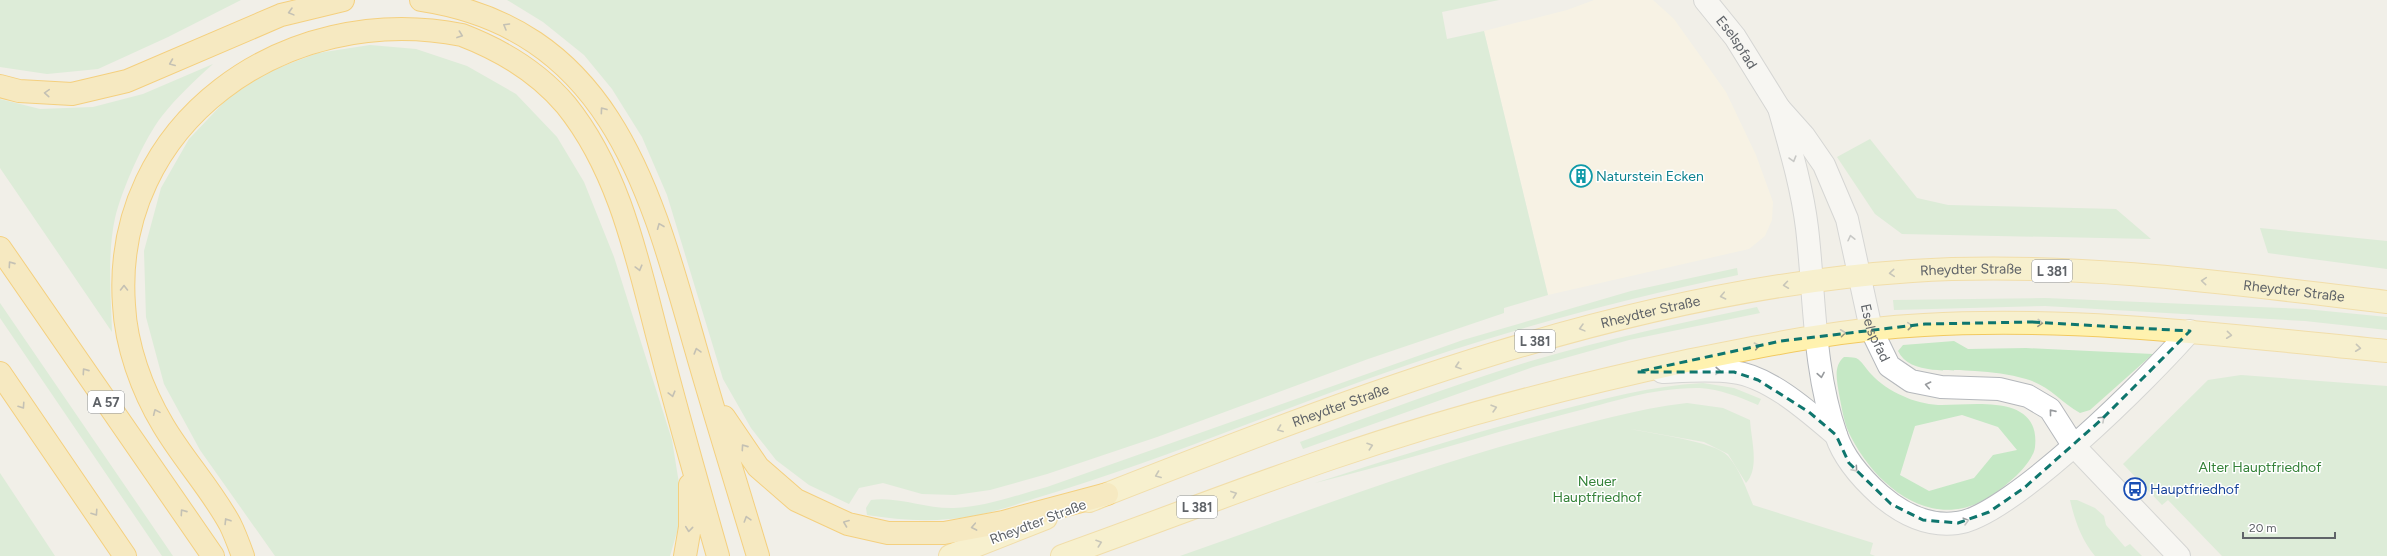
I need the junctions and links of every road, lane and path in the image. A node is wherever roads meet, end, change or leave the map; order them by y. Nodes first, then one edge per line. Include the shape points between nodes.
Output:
1 (343, 0) edge
2 (421, 0) edge
3 (1705, 0) edge
4 (0, 86) edge
5 (1779, 108) junction
6 (0, 248) edge
7 (1860, 276) junction
8 (1812, 281) junction
9 (2387, 302) edge
10 (1871, 329) junction
11 (2190, 331) junction
12 (1815, 336) junction
13 (2387, 351) edge
14 (1637, 372) junction
15 (0, 374) edge
16 (708, 388) junction
17 (1836, 435) junction
18 (2073, 445) junction
19 (691, 462) junction
20 (1107, 494) junction
21 (125, 556) edge
22 (213, 556) edge
23 (243, 556) edge
24 (685, 556) edge
25 (718, 556) edge
26 (758, 556) edge
27 (950, 556) edge
28 (1062, 556) edge
29 (2179, 556) edge

1 -> 4 highway via 281,14 128,81 72,94 19,91
16 -> 2 highway via 664,237 636,165 611,122 586,88 549,52 499,22 446,4
3 - 5 street, Eselspfad via 1735,37
7 -> 5 street, Eselspfad via 1847,220 1824,165 1804,136
5 -> 8 street, Eselspfad via 1798,175 1805,212
22 -> 6 highway, A 57
7 - 8 main road, Rheydter Straße / L 381
9 -> 7 main road, Rheydter Straße / L 381 via 2150,276 2034,270 1915,271
7 - 10 street, Eselspfad
8 - 12 street, Eselspfad
8 -> 20 main road, Rheydter Straße / L 381 via 1761,288 1637,314 1535,341 1323,412
10 -> 11 main road, L 381 via 1925,324 2032,322
12 -> 10 main road, L 381
18 -> 10 street, Eselspfad via 2050,408 2028,396 1999,389 1941,388 1911,381 1900,375 1889,366
11 -> 13 main road, L 381
18 -> 11 street, Eselspfad via 2173,351
14 -> 12 main road, L 381
12 -> 17 street, Eselspfad via 1822,379
14 -> 17 street, Eselspfad via 1734,372 1758,380 1784,394
28 -> 14 main road, L 381 via 1333,458 1529,398
15 -> 21 highway
20 -> 16 highway via 1003,522 944,533 888,533 848,524 796,500 758,467 730,428
26 -> 16 highway
17 -> 18 street, Eselspfad via 1850,463 1869,485 1891,504 1906,514 1941,524 1958,523 1989,512 2024,488
18 - 29 street, Eselspfad
23 -> 19 highway via 230,524 162,423 135,366 124,307 124,253 138,194 163,144 199,98 241,64 289,37 341,23 390,20 438,27 486,44 529,70 564,103 593,143 609,178 634,249
19 -> 24 highway via 690,527
19 - 25 highway
20 - 27 main road, Rheydter Straße / L 381

